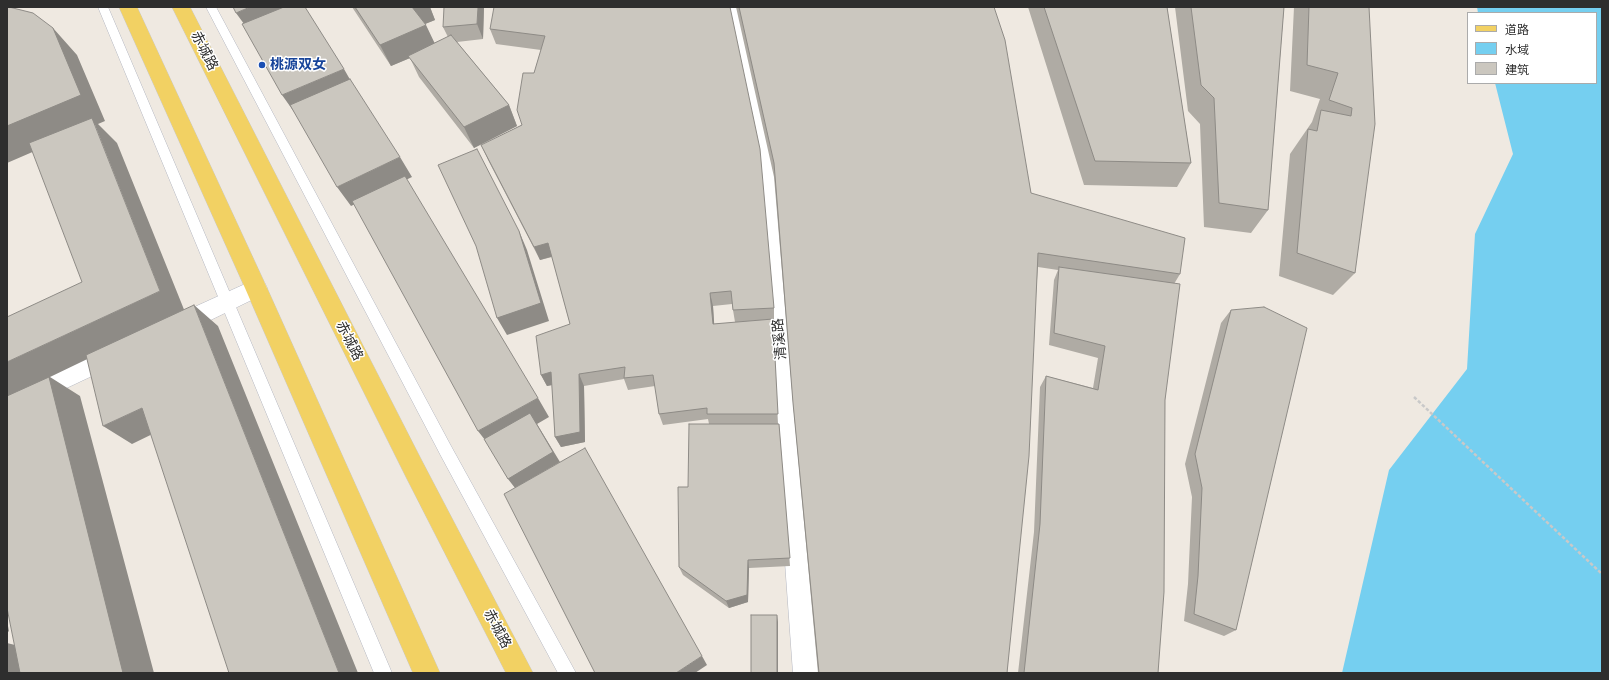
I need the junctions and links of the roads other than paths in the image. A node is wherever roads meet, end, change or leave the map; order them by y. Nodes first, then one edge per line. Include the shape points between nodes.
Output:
1 (103, 7) edge
2 (128, 7) edge
3 (181, 7) edge
4 (211, 7) edge
5 (733, 7) edge
6 (256, 288) junction
7 (228, 302) junction
8 (156, 335) edge
9 (135, 345) edge
10 (7, 406) edge
11 (383, 673) edge
12 (427, 673) edge
13 (520, 673) edge
14 (567, 673) edge
15 (806, 673) edge

1 - 7 lane
2 - 6 main road
3 - 13 main road, 赤城路
4 - 14 lane via 446,451
5 - 15 street, 清溪路 via 767,175
6 - 7 street
6 - 12 main road
7 - 8 street
7 - 11 lane
9 - 10 street

